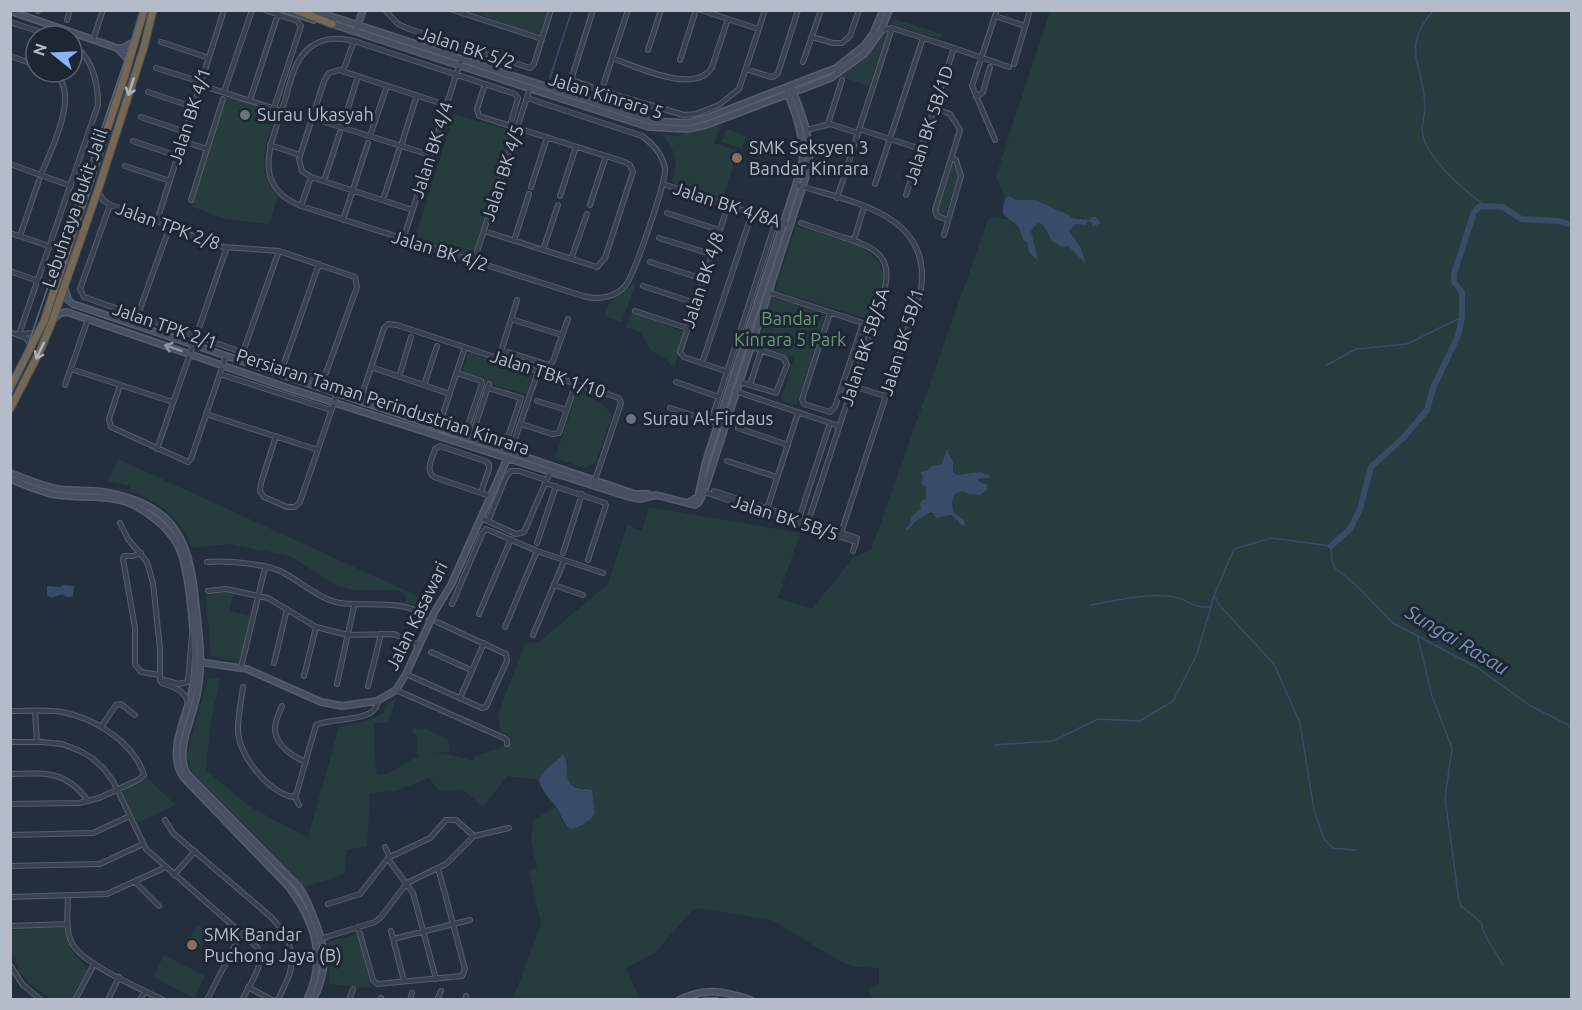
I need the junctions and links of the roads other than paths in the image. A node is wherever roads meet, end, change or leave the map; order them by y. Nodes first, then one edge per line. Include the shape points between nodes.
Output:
1 (70, 10) edge
2 (103, 10) edge
3 (144, 10) edge
4 (153, 10) edge
5 (224, 10) edge
6 (252, 10) edge
7 (266, 10) edge
8 (284, 10) edge
9 (296, 10) edge
10 (312, 10) edge
11 (385, 10) edge
12 (453, 10) edge
13 (551, 10) edge
14 (593, 10) edge
15 (628, 10) edge
16 (661, 10) edge
17 (698, 10) edge
18 (765, 10) edge
19 (798, 10) edge
20 (820, 10) edge
21 (859, 10) edge
22 (1030, 10) edge
23 (10, 11) edge
24 (886, 12) edge
25 (469, 13) edge
26 (996, 13) edge
27 (278, 14) junction
28 (728, 19) junction
29 (67, 20) dead end
30 (358, 21) edge
31 (332, 24) junction
32 (1025, 26) junction
33 (366, 28) junction
34 (892, 28) junction
35 (759, 29) junction
36 (881, 31) junction
37 (812, 37) junction
38 (923, 38) junction
39 (542, 39) junction
40 (93, 40) junction
41 (354, 41) junction
42 (161, 42) dead end
43 (132, 43) junction
44 (117, 48) junction
45 (954, 48) junction
46 (648, 50) dead end
47 (84, 54) edge
48 (982, 57) junction
49 (209, 58) junction
50 (612, 58) junction
51 (128, 59) junction
52 (680, 60) dead end
53 (460, 62) junction
54 (803, 62) dead end
55 (1014, 64) dead end
56 (990, 67) dead end
57 (1009, 67) dead end
58 (156, 68) dead end
59 (746, 69) junction
60 (343, 71) junction
61 (126, 75) junction
62 (456, 75) junction
63 (358, 76) junction
64 (842, 80) dead end
65 (201, 83) junction
66 (63, 84) edge
67 (485, 84) junction
68 (387, 86) junction
69 (530, 86) junction
70 (122, 87) junction
71 (804, 88) junction
72 (789, 90) junction
73 (602, 91) junction
74 (148, 92) dead end
75 (224, 92) junction
76 (417, 95) junction
77 (976, 97) junction
78 (526, 98) junction
79 (778, 98) junction
80 (223, 99) dead end
81 (250, 100) junction
82 (794, 101) junction
83 (446, 105) junction
84 (193, 107) junction
85 (596, 107) junction
86 (274, 108) junction
87 (934, 108) junction
88 (282, 111) junction
89 (141, 117) dead end
90 (312, 118) junction
91 (343, 124) dead end
92 (828, 124) junction
93 (510, 126) junction
94 (517, 128) junction
95 (807, 130) junction
96 (859, 131) junction
97 (185, 132) junction
98 (340, 132) dead end
99 (371, 133) dead end
100 (547, 138) junction
101 (890, 139) junction
102 (995, 140) dead end
103 (133, 141) dead end
104 (182, 141) junction
105 (402, 143) dead end
106 (368, 144) dead end
107 (270, 145) junction
108 (576, 147) junction
109 (207, 149) junction
110 (921, 149) junction
111 (399, 150) dead end
112 (300, 155) junction
113 (430, 155) junction
114 (177, 156) junction
115 (606, 156) junction
116 (952, 158) junction
117 (10, 164) edge
118 (125, 166) dead end
119 (41, 175) junction
120 (311, 177) junction
121 (39, 180) dead end
122 (170, 181) junction
123 (324, 181) junction
124 (663, 184) junction
125 (875, 184) dead end
126 (71, 186) junction
127 (800, 186) junction
128 (531, 187) dead end
129 (99, 188) junction
130 (353, 190) junction
131 (529, 194) dead end
132 (906, 195) dead end
133 (560, 196) dead end
134 (837, 198) junction
135 (190, 200) dead end
136 (383, 200) junction
137 (110, 205) junction
138 (558, 205) dead end
139 (590, 205) dead end
140 (728, 205) junction
141 (301, 206) junction
142 (864, 207) junction
143 (412, 210) junction
144 (667, 213) dead end
145 (752, 213) junction
146 (587, 214) dead end
147 (343, 220) junction
148 (948, 220) junction
149 (157, 221) junction
150 (776, 221) junction
151 (801, 223) dead end
152 (787, 224) junction
153 (170, 226) junction
154 (719, 230) junction
155 (484, 231) junction
156 (10, 233) edge
157 (944, 235) dead end
158 (20, 236) junction
159 (658, 238) dead end
160 (403, 240) junction
161 (854, 240) junction
162 (514, 241) junction
163 (50, 246) junction
164 (227, 247) junction
165 (543, 250) junction
166 (279, 251) junction
167 (711, 254) junction
168 (571, 259) junction
169 (474, 261) junction
170 (650, 262) dead end
171 (319, 264) junction
172 (10, 271) edge
173 (703, 279) junction
174 (38, 281) junction
175 (64, 285) junction
176 (643, 286) dead end
177 (765, 291) junction
178 (517, 300) dead end
179 (695, 303) junction
180 (634, 311) dead end
181 (830, 313) junction
182 (137, 317) junction
183 (88, 319) junction
184 (511, 319) junction
185 (568, 319) dead end
186 (52, 322) junction
187 (862, 323) junction
188 (872, 326) junction
189 (687, 328) junction
190 (40, 330) junction
191 (10, 332) edge
192 (19, 334) junction
193 (562, 335) junction
194 (195, 337) junction
195 (411, 337) dead end
196 (437, 346) dead end
197 (465, 347) junction
198 (751, 348) junction
199 (191, 349) junction
200 (501, 350) junction
201 (30, 351) junction
202 (761, 351) junction
203 (243, 352) junction
204 (226, 356) junction
205 (499, 358) junction
206 (702, 363) junction
207 (223, 365) junction
208 (283, 366) junction
209 (371, 367) junction
210 (71, 369) junction
211 (538, 371) junction
212 (728, 372) junction
213 (457, 373) junction
214 (220, 374) junction
215 (323, 375) joint
216 (399, 377) junction
217 (740, 381) junction
218 (676, 382) dead end
219 (576, 384) junction
220 (65, 385) dead end
221 (120, 385) junction
222 (424, 385) junction
223 (750, 385) junction
224 (853, 386) junction
225 (10, 388) edge
226 (730, 389) junction
227 (737, 392) junction
228 (337, 394) junction
229 (362, 394) junction
230 (450, 394) junction
231 (885, 396) junction
232 (719, 397) junction
233 (521, 399) junction
234 (359, 401) junction
235 (528, 401) junction
236 (537, 401) dead end
237 (173, 402) junction
238 (334, 402) junction
239 (670, 408) dead end
240 (10, 409) edge
241 (331, 410) junction
242 (567, 410) junction
243 (798, 413) junction
244 (206, 414) junction
245 (441, 420) junction
246 (711, 422) junction
247 (830, 423) junction
248 (520, 424) junction
249 (722, 425) junction
250 (839, 426) junction
251 (467, 428) junction
252 (738, 428) dead end
253 (474, 429) junction
254 (276, 436) junction
255 (788, 445) junction
256 (157, 449) junction
257 (318, 450) junction
258 (511, 451) junction
259 (507, 459) junction
260 (727, 461) dead end
261 (550, 472) junction
262 (10, 473) edge
263 (777, 477) junction
264 (10, 479) edge
265 (22, 480) junction
266 (546, 482) junction
267 (594, 483) junction
268 (556, 486) junction
269 (702, 491) junction
270 (714, 491) dead end
271 (481, 492) junction
272 (582, 494) junction
273 (490, 496) junction
274 (767, 509) junction
275 (480, 518) junction
276 (799, 519) junction
277 (488, 521) junction
278 (808, 522) junction
279 (120, 523) dead end
280 (841, 533) junction
281 (857, 538) dead end
282 (511, 540) junction
283 (537, 543) dead end
284 (537, 551) junction
285 (853, 551) dead end
286 (562, 552) dead end
287 (141, 553) junction
288 (588, 560) dead end
289 (565, 561) junction
290 (207, 562) dead end
291 (461, 562) junction
292 (469, 565) junction
293 (265, 568) junction
294 (603, 573) dead end
295 (554, 585) junction
296 (208, 591) dead end
297 (583, 595) dead end
298 (258, 596) junction
299 (452, 603) dead end
300 (354, 606) junction
301 (287, 609) junction
302 (479, 614) dead end
303 (423, 618) dead end
304 (436, 622) dead end
305 (316, 627) junction
306 (505, 627) dead end
307 (193, 631) junction
308 (381, 634) junction
309 (348, 635) junction
310 (533, 635) dead end
311 (484, 643) junction
312 (420, 645) junction
313 (431, 652) dead end
314 (194, 662) junction
315 (201, 663) junction
316 (274, 663) dead end
317 (241, 668) junction
318 (472, 670) junction
319 (406, 674) junction
320 (304, 676) dead end
321 (160, 677) junction
322 (337, 684) dead end
323 (368, 686) dead end
324 (243, 687) dead end
325 (396, 690) junction
326 (459, 698) junction
327 (377, 701) junction
328 (189, 705) junction
329 (282, 706) dead end
330 (10, 711) edge
331 (35, 711) junction
332 (135, 714) dead end
333 (101, 727) junction
334 (502, 738) dead end
335 (10, 742) edge
336 (37, 742) junction
337 (306, 762) junction
338 (10, 774) edge
339 (117, 789) junction
340 (295, 797) junction
341 (88, 801) junction
342 (10, 804) edge
343 (299, 805) dead end
344 (130, 816) junction
345 (165, 820) dead end
346 (509, 828) dead end
347 (10, 835) edge
348 (474, 836) junction
349 (143, 844) junction
350 (385, 847) dead end
351 (195, 851) junction
352 (389, 858) junction
353 (10, 866) edge
354 (166, 867) junction
355 (438, 868) junction
356 (174, 874) junction
357 (135, 882) junction
358 (407, 883) junction
359 (68, 895) junction
360 (10, 897) edge
361 (328, 904) dead end
362 (159, 906) dead end
363 (470, 920) dead end
364 (453, 923) junction
365 (68, 924) junction
366 (10, 926) edge
367 (358, 927) junction
368 (391, 931) dead end
369 (423, 931) junction
370 (241, 933) junction
371 (319, 939) junction
372 (393, 939) junction
373 (94, 964) junction
374 (10, 965) edge
375 (119, 977) junction
376 (436, 979) junction
377 (404, 981) junction
378 (248, 987) junction
379 (353, 989) dead end
380 (145, 991) junction
381 (441, 991) dead end
382 (412, 993) dead end
383 (41, 999) edge
384 (75, 999) edge
385 (108, 999) edge
386 (140, 999) edge
387 (163, 999) edge
388 (207, 999) edge
389 (242, 999) edge
390 (272, 999) edge
391 (278, 999) edge
392 (307, 999) edge
393 (313, 999) edge
394 (349, 999) edge
395 (410, 999) edge
396 (437, 999) edge
397 (679, 999) edge
398 (705, 999) edge
399 (717, 999) edge
400 (751, 999) edge

1 - 29 street
2 - 40 street
3 - 43 highway
3 - 61 highway, Lebuhraya Bukit Jalil
3 - 61 highway via 143,31
4 -> 129 highway, Lebuhraya Bukit Jalil
5 - 49 street, Jalan BK 4/1
6 - 75 street
7 - 27 street
8 - 31 street, Jalan Kinrara 5
9 - 31 highway
10 - 30 street, Jalan Kinrara 5 via 349,22
11 - 39 street, Jalan BK 5/2 via 409,29 530,68
12 - 25 street
13 - 39 street, Jalan BK 5/2
14 - 73 street via 572,77 575,82
15 - 50 street
16 - 46 street
17 - 28 street
17 - 52 street
18 - 35 street
19 - 59 street via 778,73 775,76
20 - 37 street
21 - 37 street via 850,36 842,43
22 - 32 street
23 - 40 street
24 - 34 street
24 - 36 street, Jalan Kinrara 5
24 - 72 street, Jalan Kinrara 5 via 855,54 836,68
25 - 39 street
26 - 32 street
26 - 48 street
27 - 81 street
27 - 86 street via 300,24
28 - 35 street
28 - 50 street via 712,67 699,77 674,80
30 - 31 street, Jalan Kinrara 5
30 - 33 street, Jalan Kinrara 5
30 - 33 street
30 - 53 street, Jalan Kinrara 5
32 - 55 street
33 - 53 street, Jalan Kinrara 5
34 - 36 street
34 - 38 street, Jalan BK 5B/1D
34 - 96 street
35 - 59 street
36 - 71 street, Jalan Kinrara 5 via 864,54 840,73
37 - 54 street
38 - 45 street, Jalan BK 5B/1D
38 - 101 street
40 - 44 street
41 - 60 street
41 - 62 street, Jalan BK 4/2
41 - 88 street, Jalan BK 4/2 via 327,39 306,51 299,59
42 - 49 street
43 - 44 street
43 - 51 highway
44 - 51 street
45 - 48 street
45 - 87 street, Jalan BK 5B/1D
47 - 126 street via 98,98
48 - 57 street
48 - 77 street via 972,86
49 - 65 street, Jalan BK 4/1
50 - 73 street
51 - 70 highway
53 - 62 street, Jalan BK 4/4
53 - 69 street, Jalan Kinrara 5
56 - 77 street via 983,92
58 - 65 street
59 - 73 street via 739,89 730,99 696,114 672,113
60 - 63 street
60 - 90 street via 332,71 327,76
61 - 70 highway, Lebuhraya Bukit Jalil
62 - 67 street, Jalan BK 4/2
62 - 83 street, Jalan BK 4/4
63 - 68 street
63 - 91 street
64 - 92 street
65 - 75 street
65 - 84 street, Jalan BK 4/1
66 - 119 street via 64,111
67 - 93 street, Jalan BK 4/2 via 518,96
67 - 93 street via 477,113
68 - 76 street
68 - 99 street
69 - 78 street, Jalan BK 4/5
69 - 85 street, Jalan Kinrara 5
70 - 190 highway, Lebuhraya Bukit Jalil
71 - 72 street, Jalan Kinrara 5
71 - 82 street
72 - 79 street, Jalan Kinrara 5
72 - 82 street
72 - 85 street, Jalan Kinrara 5 via 679,124 651,122
73 - 85 street
74 - 84 street
75 - 81 street
76 - 83 street
76 - 105 street
77 - 102 street
78 - 94 street, Jalan BK 4/5
78 - 124 street, Jalan BK 4/2 via 642,136 662,156
79 - 82 street
79 - 85 street, Jalan Kinrara 5 via 687,129 658,129
80 - 109 street
81 - 86 street
82 - 95 street
82 - 127 street via 803,147
83 - 113 street, Jalan BK 4/4
84 - 97 street, Jalan BK 4/1
86 - 88 street
87 - 110 street, Jalan BK 5B/1D
87 - 116 street via 950,114 960,130
88 - 107 street, Jalan BK 4/2
89 - 97 street
90 - 112 street
90 - 113 street
92 - 95 street
92 - 96 street
93 - 94 street
94 - 100 street
94 - 155 street, Jalan BK 4/5
95 - 127 street via 810,156
96 - 101 street
96 - 134 street
97 - 104 street, Jalan BK 4/1
98 - 123 street
100 - 108 street
100 - 128 street
101 - 110 street
101 - 125 street
103 - 114 street
104 - 109 street
104 - 114 street, Jalan BK 4/1
106 - 130 street
107 - 112 street
107 - 141 street, Jalan BK 4/2 via 267,167 273,186 285,199
108 - 115 street
108 - 133 street
109 - 135 street
110 - 132 street, Jalan BK 5B/1D
111 - 136 street
112 - 120 street via 299,167
113 - 143 street, Jalan BK 4/4
114 - 122 street, Jalan BK 4/1
115 - 139 street
115 - 168 street via 627,163 633,172 605,258 597,267
116 - 148 street via 962,174
116 - 148 street via 934,210 937,216
117 - 119 street
118 - 122 street
119 - 126 street
120 - 123 street
120 - 141 street
121 - 158 street
122 - 149 street, Jalan BK 4/1
123 - 130 street
124 - 140 street, Jalan BK 4/8A
124 - 169 street, Jalan BK 4/2 via 632,276 621,290 609,296 583,296
126 - 163 street
127 - 134 street, Jalan BK 5B/1
127 - 152 street
129 - 137 street, Jalan TPK 2/8 via 101,197
129 - 175 highway, Lebuhraya Bukit Jalil
130 - 136 street
130 - 147 street
131 - 162 street
134 - 142 street, Jalan BK 5B/1
136 - 143 street
137 - 149 street, Jalan TPK 2/8
137 - 182 street, Jalan TPK 2/1 via 80,289 88,300
138 - 165 street
140 - 145 street, Jalan BK 4/8A
140 - 154 street, Jalan BK 4/8
141 - 147 street, Jalan BK 4/2
142 - 161 street
142 - 231 street, Jalan BK 5B/1 via 884,214 904,228 921,264 921,289
143 - 160 street, Jalan BK 4/4
144 - 154 street
145 - 150 street, Jalan BK 4/8A
145 - 206 street
146 - 168 street
147 - 160 street, Jalan BK 4/2
148 - 157 street
149 - 153 street, Jalan TPK 2/8
150 - 152 street, Jalan BK 4/8A
150 - 212 street
151 - 161 street, Jalan BK 5B/5A
152 - 177 street
153 - 164 street, Jalan TPK 2/8
153 - 182 street
154 - 167 street, Jalan BK 4/8
155 - 162 street
155 - 169 street, Jalan BK 4/5
156 - 158 street
158 - 163 street
159 - 167 street
160 - 169 street, Jalan BK 4/2
161 - 188 street, Jalan BK 5B/5A via 878,253 887,272
162 - 165 street
163 - 174 street
164 - 166 street, Jalan TPK 2/8
164 - 194 street
165 - 168 street
166 - 171 street, Jalan TPK 2/8
166 - 203 street
167 - 173 street, Jalan BK 4/8
170 - 173 street
171 - 208 street
171 - 215 street, Jalan TPK 2/8 via 357,279
172 - 174 street
173 - 179 street, Jalan BK 4/8
174 - 192 street
175 - 186 highway, Lebuhraya Bukit Jalil
175 - 199 street, Persiaran Taman Perindustrian Kinrara via 73,304
176 - 179 street
177 - 181 street
177 - 198 street
177 - 226 street
178 - 184 street
179 - 189 street, Jalan BK 4/8
180 - 189 street
181 - 187 street
181 - 187 street via 802,399 817,410 830,412 836,407
182 - 194 street, Jalan TPK 2/1
183 - 186 street, Persiaran Taman Perindustrian Kinrara via 63,312
199 -> 183 street, Persiaran Taman Perindustrian Kinrara
183 - 210 street
184 - 193 street
184 - 200 street
185 - 193 street
186 -> 240 highway, Lebuhraya Bukit Jalil
187 - 188 street
188 - 224 street, Jalan BK 5B/5A
189 - 206 street, Jalan BK 4/8 via 681,356
190 - 192 street
190 - 201 highway, Lebuhraya Bukit Jalil
191 - 192 street
192 - 201 street via 28,340
193 - 200 street via 549,365
194 - 199 street
194 - 203 street, Jalan TPK 2/1
195 - 216 street
196 - 222 street
197 - 205 street, Jalan TBK 1/10
197 - 209 street, Jalan TBK 1/10 via 388,324
197 - 213 street
198 - 202 street
198 - 217 street
199 - 204 street, Persiaran Taman Perindustrian Kinrara
199 - 207 street, Persiaran Taman Perindustrian Kinrara
199 - 237 street
200 - 205 street
201 - 225 highway, Lebuhraya Bukit Jalil
202 - 223 street
202 - 223 street via 785,359 787,365 776,393
203 - 208 street, Jalan TPK 2/1
204 - 207 street
204 - 228 street, Persiaran Taman Perindustrian Kinrara
205 - 211 street, Jalan TBK 1/10
206 - 212 street
207 - 214 street
207 - 238 street, Persiaran Taman Perindustrian Kinrara
208 - 215 street, Jalan TPK 2/1 via 313,376
209 - 216 street
209 - 229 street
210 - 220 street
210 - 221 street
211 - 219 street, Jalan TBK 1/10
211 - 235 street
212 - 232 street
213 - 230 street
213 - 251 street via 482,384
214 - 241 street
214 - 244 street
216 - 222 street
217 - 223 street
217 - 227 street
218 - 232 street
219 - 242 street
219 - 267 street, Jalan TBK 1/10 via 621,400
221 - 237 street
221 - 256 street via 109,425
222 - 230 street
224 - 231 street
224 - 250 street, Jalan BK 5B/5A
226 - 227 street
226 - 249 street
227 - 243 street
227 - 249 street
228 - 234 street, Persiaran Taman Perindustrian Kinrara
228 - 238 street
229 - 234 street
229 - 245 street
230 - 245 street
231 - 280 street, Jalan BK 5B/1
232 - 246 street
233 - 235 street
233 - 253 street via 506,437
233 - 253 street via 489,386
234 - 258 street, Persiaran Taman Perindustrian Kinrara
235 - 248 street
236 - 242 street
237 - 256 street
238 - 241 street
238 - 259 street, Persiaran Taman Perindustrian Kinrara
239 - 246 street
241 - 257 street
242 - 248 street via 557,434
243 - 247 street
243 - 255 street
244 - 254 street
244 - 256 street via 188,462
245 - 251 street
246 - 249 street
247 - 250 street
247 - 276 street
248 - 258 street
249 - 269 street via 702,473
250 - 278 street, Jalan BK 5B/5A
251 - 253 street
252 - 255 street
254 - 257 street
254 - 257 street via 260,491 264,497 287,507 300,502
255 - 263 street
258 - 259 street, Jalan Kasawari
258 - 267 street, Persiaran Taman Perindustrian Kinrara
259 - 261 street, Persiaran Taman Perindustrian Kinrara
259 - 273 street, Jalan Kasawari
260 - 263 street
261 - 266 street
261 - 267 street, Persiaran Taman Perindustrian Kinrara
262 - 265 street
263 - 274 street
264 - 265 street
265 - 307 street via 52,494 96,496 137,506 160,522 180,550
265 - 315 street via 61,490 121,495 139,501 170,523 184,542 193,574
266 - 268 street
266 - 277 street via 511,471
266 - 277 street via 524,532 516,534
267 - 269 street, Persiaran Taman Perindustrian Kinrara via 635,494 662,493 689,501 696,500
268 - 272 street
268 - 283 street
269 - 285 street, Jalan BK 5B/5 via 856,542
270 - 274 street, Jalan BK 5B/5
271 - 271 street via 430,474 435,449 440,446 489,464
271 - 273 street
272 - 286 street
272 - 288 street via 604,501 606,506
273 - 275 street, Jalan Kasawari
274 - 276 street, Jalan BK 5B/5
275 - 277 street
275 - 291 street, Jalan Kasawari
276 - 278 street, Jalan BK 5B/5
278 - 280 street, Jalan BK 5B/5
279 - 287 street
280 - 281 street, Jalan BK 5B/5
282 - 284 street
282 - 292 street via 486,529
282 - 302 street
284 - 289 street
284 - 306 street
287 - 321 street via 153,583
287 - 321 street via 123,559 135,628 135,664 141,672
289 - 294 street
289 - 295 street
290 - 293 street via 222,560
291 - 292 street
291 - 312 street, Jalan Kasawari
292 - 299 street
293 - 298 street
293 - 300 street via 282,571 328,600
295 - 297 street
295 - 310 street
296 - 298 street via 226,589
298 - 301 street via 273,599
298 - 317 street
300 - 303 street via 403,605
300 - 309 street
301 - 305 street
301 - 316 street
304 - 311 street
305 - 309 street
305 - 320 street
307 - 314 street
307 - 321 street via 188,682 179,684
308 - 309 street
308 - 312 street via 401,636
308 - 323 street
309 - 322 street
311 - 318 street
311 - 326 street via 507,654 507,661 486,707
312 - 319 street, Jalan Kasawari
313 - 318 street
314 - 315 street, Jalan Kasawari
314 - 328 street
315 - 317 street, Jalan Kasawari
315 - 371 street via 201,680 182,753 183,767 302,892
317 - 327 street, Jalan Kasawari via 321,702 342,706
318 - 326 street
319 - 325 street, Jalan Kasawari
319 - 326 street
321 - 328 street via 162,683 183,692
324 - 340 street via 238,731 244,751 271,786
325 - 327 street, Jalan Kasawari
325 - 334 street
327 - 337 street via 373,713 366,716 316,725
328 - 371 street via 176,752 181,773 289,887
329 - 337 street via 275,726 277,736 288,752
330 - 331 street
331 - 333 street via 72,715
331 - 336 street
332 - 333 street via 121,704 116,705
333 - 339 street via 125,746 143,772 141,779
335 - 336 street
336 - 339 street via 62,744 87,755 104,769
337 - 340 street
338 - 341 street via 54,774 71,782
339 - 341 street
339 - 344 street
340 - 343 street
341 - 342 street
344 - 347 street via 93,833
344 - 349 street
345 - 351 street
346 - 348 street
348 - 352 street via 456,820 449,819 430,838
348 - 355 street
349 - 353 street via 100,864
349 - 354 street
350 - 352 street
351 - 356 street
351 - 391 street via 286,934 292,963
352 - 358 street
352 - 361 street via 360,894
354 - 356 street
354 - 357 street
355 - 358 street
355 - 364 street
356 - 370 street
357 - 359 street via 107,894
357 - 362 street
358 - 367 street via 381,917
358 - 369 street via 416,900
359 - 360 street
359 - 365 street
363 - 364 street
364 - 369 street
364 - 376 street via 465,972 462,976
365 - 366 street
365 - 373 street via 74,948
367 - 371 street
367 - 377 street via 375,982
368 - 372 street
369 - 372 street
369 - 376 street
370 - 378 street via 261,957
370 - 388 street
371 - 392 street via 318,972
371 - 393 street via 323,974
372 - 377 street
373 - 375 street
373 - 384 street
374 - 383 street via 23,985
375 - 380 street
375 - 385 street
376 - 377 street
378 - 389 street
378 - 390 street
379 - 394 street
380 - 386 street
380 - 387 street
381 - 396 street
382 - 395 street
397 - 400 street via 712,991
398 - 399 street

